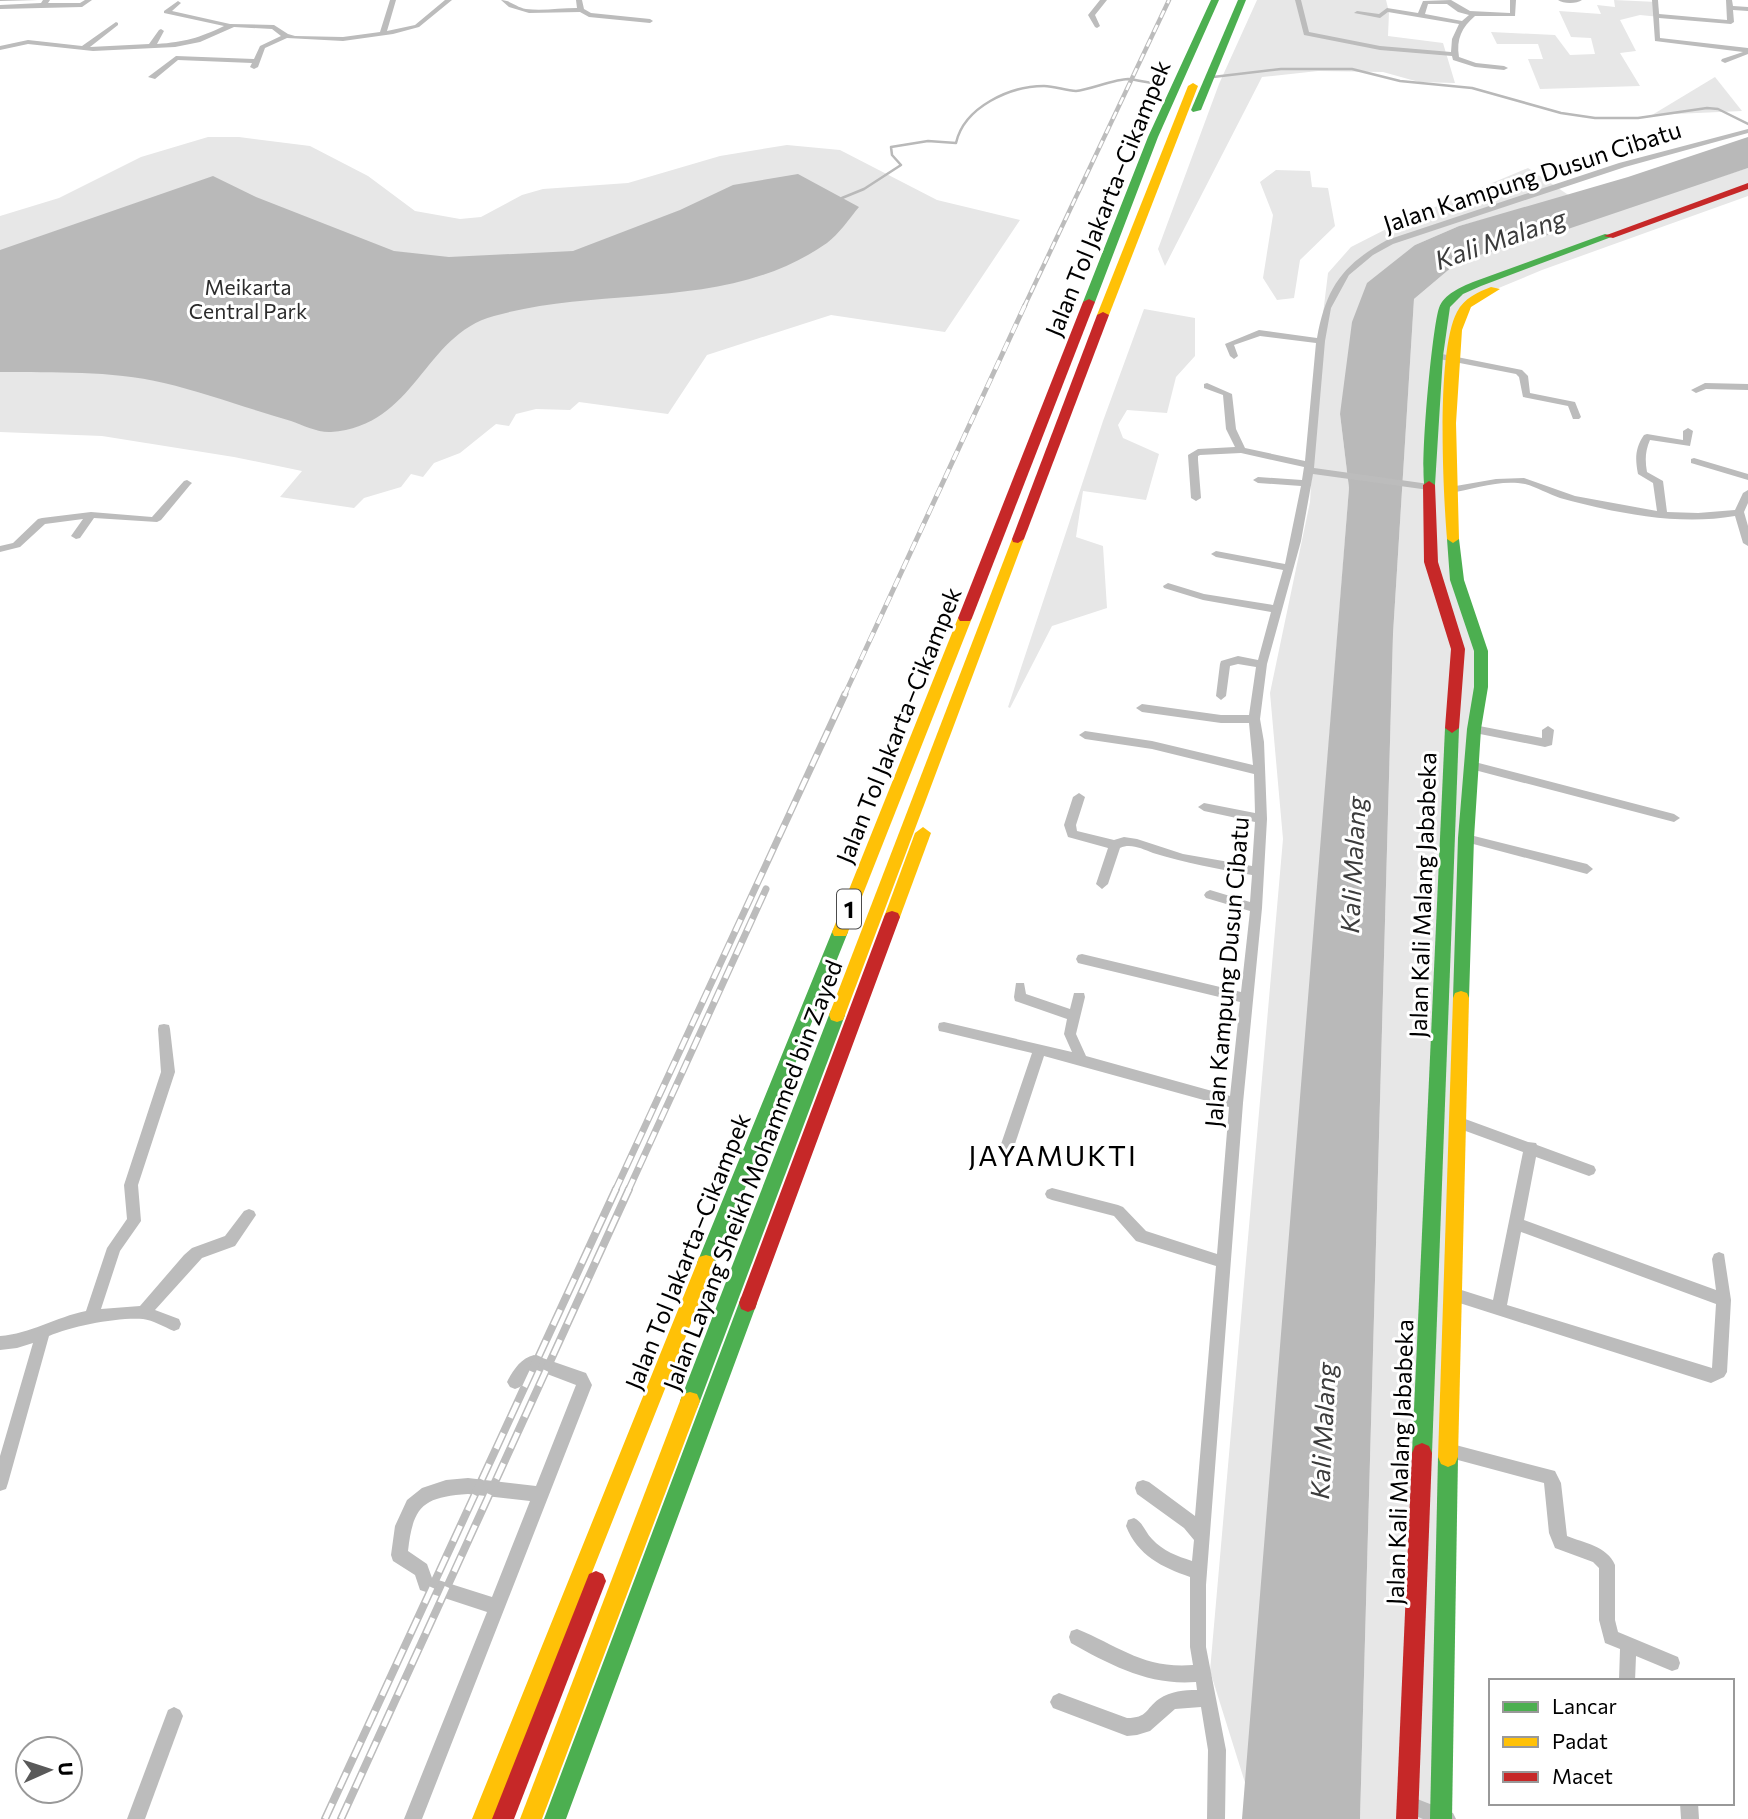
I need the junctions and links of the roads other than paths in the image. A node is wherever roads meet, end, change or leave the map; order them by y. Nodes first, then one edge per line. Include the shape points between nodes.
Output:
1 (89, 0) edge
2 (394, 0) edge
3 (449, 0) edge
4 (503, 0) edge
5 (579, 0) edge
6 (1104, 0) edge
7 (1216, 0) edge
8 (1231, 0) edge
9 (1242, 0) edge
10 (1298, 0) edge
11 (1513, 0) edge
12 (1561, 0) edge
13 (1579, 0) edge
14 (1656, 0) edge
15 (1447, 1) edge
16 (45, 3) edge
17 (65, 3) edge
18 (178, 3) dead end
19 (1730, 4) edge
20 (0, 6) edge
21 (1748, 9) edge
22 (581, 10) junction
23 (1357, 13) dead end
24 (1474, 14) junction
25 (1421, 15) junction
26 (1656, 16) junction
27 (650, 21) dead end
28 (1463, 23) junction
29 (116, 24) dead end
30 (228, 25) junction
31 (1097, 26) dead end
32 (161, 31) dead end
33 (383, 33) dead end
34 (286, 36) junction
35 (168, 46) junction
36 (151, 47) junction
37 (0, 48) edge
38 (83, 48) junction
39 (1748, 50) edge
40 (1454, 54) junction
41 (176, 58) junction
42 (1725, 61) dead end
43 (1504, 68) dead end
44 (152, 78) dead end
45 (1748, 131) edge
46 (1748, 186) edge
47 (1748, 196) edge
48 (1321, 341) junction
49 (1234, 356) dead end
50 (1437, 356) junction
51 (1454, 359) junction
52 (1207, 386) dead end
53 (1748, 387) edge
54 (1696, 390) dead end
55 (1576, 417) dead end
56 (1688, 431) dead end
57 (1431, 434) junction
58 (1451, 437) junction
59 (1241, 450) junction
60 (1694, 461) dead end
61 (1308, 473) junction
62 (1748, 477) edge
63 (1258, 480) dead end
64 (187, 483) dead end
65 (1400, 484) joint
66 (1429, 487) junction
67 (1450, 490) junction
68 (1748, 493) edge
69 (1196, 498) dead end
70 (1740, 512) junction
71 (1662, 513) junction
72 (91, 515) junction
73 (76, 536) dead end
74 (1748, 543) edge
75 (0, 549) edge
76 (1216, 554) dead end
77 (1289, 568) junction
78 (1168, 586) dead end
79 (1276, 609) junction
80 (1262, 664) junction
81 (1457, 683) junction
82 (1481, 687) junction
83 (1221, 696) dead end
84 (1142, 708) dead end
85 (1254, 719) junction
86 (1474, 729) junction
87 (1548, 730) dead end
88 (1085, 735) dead end
89 (1471, 765) junction
90 (1259, 771) junction
91 (1079, 797) dead end
92 (1204, 807) dead end
93 (1674, 818) dead end
94 (1261, 819) junction
95 (1466, 838) junction
96 (1115, 845) junction
97 (1587, 869) dead end
98 (1258, 872) junction
99 (1102, 884) dead end
100 (1210, 895) dead end
101 (1256, 908) junction
102 (1082, 959) dead end
103 (1020, 987) dead end
104 (1079, 997) dead end
105 (1247, 999) junction
106 (1074, 1016) junction
107 (944, 1027) dead end
108 (164, 1029) dead end
109 (1040, 1049) junction
110 (1082, 1060) junction
111 (1236, 1103) junction
112 (1457, 1122) junction
113 (1531, 1147) junction
114 (1006, 1150) dead end
115 (1589, 1170) dead end
116 (1052, 1194) dead end
117 (248, 1215) dead end
118 (1517, 1224) junction
119 (1718, 1259) dead end
120 (1223, 1262) junction
121 (1452, 1294) junction
122 (1724, 1300) junction
123 (1499, 1308) junction
124 (144, 1312) junction
125 (91, 1318) junction
126 (174, 1324) dead end
127 (43, 1333) junction
128 (0, 1343) edge
129 (515, 1382) dead end
130 (1448, 1451) junction
131 (0, 1483) edge
132 (1143, 1488) dead end
133 (541, 1494) junction
134 (1135, 1526) dead end
135 (1201, 1538) junction
136 (1199, 1572) junction
137 (495, 1606) junction
138 (1077, 1637) dead end
139 (1628, 1646) junction
140 (1672, 1663) dead end
141 (1201, 1672) junction
142 (1627, 1679) edge
143 (1206, 1698) junction
144 (1059, 1702) dead end
145 (174, 1716) dead end
146 (1407, 1811) edge
147 (1443, 1818) edge
148 (136, 1819) edge
149 (413, 1819) edge
150 (483, 1819) edge
151 (503, 1819) edge
152 (531, 1819) edge
153 (555, 1819) edge
154 (1216, 1819) edge

1 - 17 street via 85,5
2 - 33 street
3 - 34 street via 417,26 391,33 337,40
4 - 22 street via 523,10
5 - 22 street
6 - 31 street via 1091,15
7 - 150 main road, Jalan Tol Jakarta–Cikampek / 1 via 1153,137 993,550
7 - 151 main road, Jalan Layang Sheikh Mohammed bin Zayed / 1 via 1152,150
8 - 152 main road, Jalan Layang Sheikh Mohammed bin Zayed / 1 via 1166,150
9 - 153 main road, Jalan Tol Jakarta–Cikampek / 1 via 1041,516
10 - 40 street via 1306,34 1380,48
11 - 24 street via 1513,15
12 - 13 street
14 - 26 street
15 - 24 street
15 - 25 street via 1425,2
16 - 17 street
16 - 20 street
18 - 30 street via 167,13
19 - 21 street
19 - 26 street via 1731,22
22 - 27 street via 589,15
23 - 25 street via 1380,16 1387,10
24 - 28 street
25 - 28 street
26 - 39 street via 1660,41
28 - 40 street
29 - 38 street
30 - 34 street via 274,27
30 - 35 street via 198,41
32 - 36 street
34 - 41 street via 264,45 254,64
35 - 36 street
35 - 41 street
36 - 38 street
37 - 38 street via 28,42
39 - 42 street
40 - 43 street via 1468,63
41 - 44 street
45 - 48 street, Jalan Kampung Dusun Cibatu via 1633,162 1390,242 1346,274 1327,307
46 - 50 main road, Jalan Kali Malang Jababeka via 1459,292 1445,306
47 - 51 main road, Jalan Kali Malang Jababeka via 1472,299 1459,318
48 - 49 street via 1253,333 1229,344
48 - 61 street, Jalan Kampung Dusun Cibatu
50 - 51 street
50 - 57 main road, Jalan Kali Malang Jababeka
51 - 55 street via 1519,372 1526,395 1572,404
51 - 58 main road, Jalan Kali Malang Jababeka
52 - 59 street via 1227,394 1231,429
53 - 54 street
56 - 71 street via 1687,444 1647,437 1644,442 1640,457 1643,474 1658,481
57 - 58 main road
57 - 66 main road, Jalan Kali Malang Jababeka
58 - 67 main road, Jalan Kali Malang Jababeka
59 - 61 street
59 - 69 street via 1193,455
60 - 62 street
61 - 63 street
61 - 65 street
61 - 77 street, Jalan Kampung Dusun Cibatu
64 - 72 street via 153,520
65 - 66 street
66 - 81 main road, Jalan Kali Malang Jababeka via 1431,562 1458,649
67 - 71 street via 1511,480 1553,493
67 - 82 main road, Jalan Kali Malang Jababeka via 1457,580 1481,651
68 - 70 street
70 - 71 street via 1702,518
70 - 74 street
72 - 73 street
72 - 75 street via 42,521 16,545
76 - 77 street
77 - 79 street, Jalan Kampung Dusun Cibatu
78 - 79 street
79 - 80 street, Jalan Kampung Dusun Cibatu
80 - 83 street via 1238,660 1225,664
80 - 85 street, Jalan Kampung Dusun Cibatu
81 - 82 main road
81 - 146 main road, Jalan Kali Malang Jababeka
82 - 86 main road, Jalan Kali Malang Jababeka
84 - 85 street
85 - 90 street, Jalan Kampung Dusun Cibatu
86 - 87 street via 1545,743
86 - 89 main road, Jalan Kali Malang Jababeka
88 - 90 street via 1152,745
89 - 93 street
89 - 95 main road, Jalan Kali Malang Jababeka
90 - 94 street, Jalan Kampung Dusun Cibatu
91 - 96 street via 1069,831
92 - 94 street
94 - 98 street, Jalan Kampung Dusun Cibatu
95 - 97 street
95 - 112 main road, Jalan Kali Malang Jababeka
96 - 98 street via 1137,843 1183,858
96 - 99 street
98 - 101 street, Jalan Kampung Dusun Cibatu
100 - 101 street
101 - 105 street, Jalan Kampung Dusun Cibatu
102 - 105 street
103 - 106 street via 1022,999
104 - 106 street
105 - 111 street, Jalan Kampung Dusun Cibatu
106 - 110 street via 1070,1034
107 - 109 street
108 - 125 street via 169,1072 131,1185 134,1221 107,1263
109 - 110 street
109 - 114 street
110 - 111 street
111 - 120 street, Jalan Kampung Dusun Cibatu
112 - 113 street
112 - 121 main road, Jalan Kali Malang Jababeka
113 - 115 street
113 - 118 street
116 - 120 street via 1118,1211 1141,1236
117 - 124 street via 230,1241 189,1260
118 - 122 street
118 - 123 street
119 - 122 street
120 - 135 street, Jalan Kampung Dusun Cibatu
121 - 123 street
121 - 130 main road, Jalan Kali Malang Jababeka
122 - 123 street via 1719,1371 1711,1376
124 - 125 street
124 - 126 street
125 - 127 street
127 - 128 street
127 - 131 street
129 - 133 street via 534,1362 581,1378 584,1385
130 - 139 street via 1549,1476 1561,1542 1606,1562 1607,1626 1615,1641
130 - 147 main road, Jalan Kali Malang Jababeka
132 - 135 street via 1190,1522
133 - 137 street
133 - 137 street via 464,1485 434,1488 412,1502 399,1537 399,1555 421,1570 426,1584
134 - 136 street via 1154,1555
135 - 136 street, Jalan Kampung Dusun Cibatu
136 - 141 street, Jalan Kampung Dusun Cibatu
137 - 149 street
138 - 141 street via 1159,1675
139 - 140 street
139 - 142 street
141 - 143 street, Jalan Kampung Dusun Cibatu
143 - 144 street via 1172,1702 1139,1727 1127,1727
143 - 154 street, Jalan Kampung Dusun Cibatu via 1217,1750
145 - 148 street
146 - 147 street

